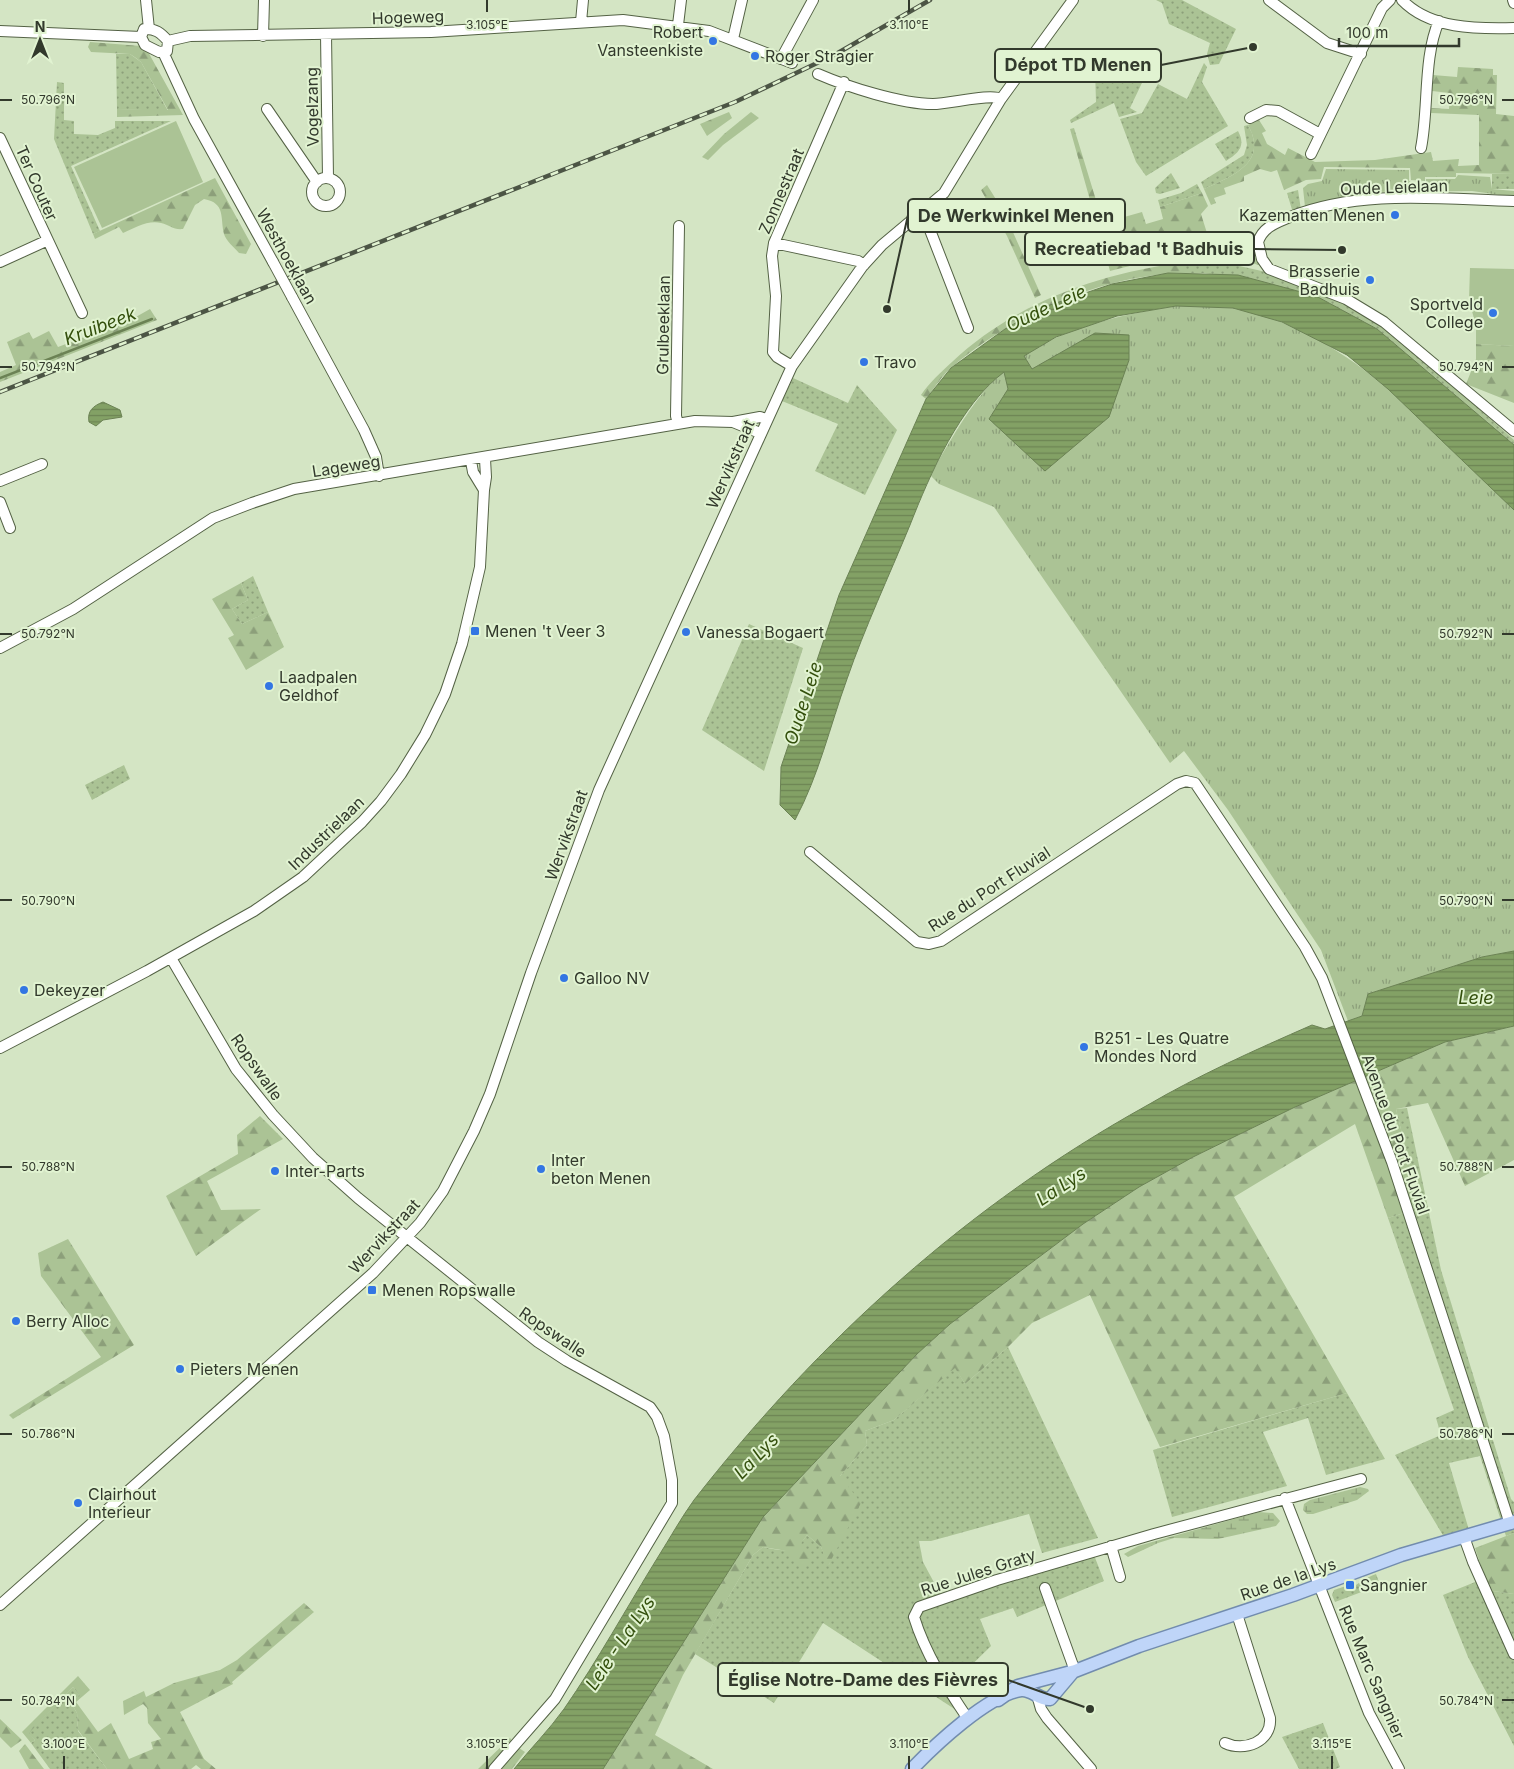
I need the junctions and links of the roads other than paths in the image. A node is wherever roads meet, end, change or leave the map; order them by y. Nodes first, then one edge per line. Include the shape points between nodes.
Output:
1 (146, 0) edge
2 (264, 0) edge
3 (583, 0) edge
4 (681, 0) edge
5 (742, 0) edge
6 (813, 0) edge
7 (1073, 0) edge
8 (1269, 0) edge
9 (1390, 0) edge
10 (1402, 0) edge
11 (1439, 21) junction
12 (581, 22) junction
13 (1514, 22) edge
14 (678, 25) junction
15 (1510, 28) edge
16 (149, 29) junction
17 (0, 32) edge
18 (326, 34) junction
19 (264, 36) junction
20 (141, 37) junction
21 (733, 39) junction
22 (168, 41) junction
23 (164, 52) junction
24 (1361, 54) junction
25 (781, 59) junction
26 (792, 63) dead end
27 (818, 74) dead end
28 (844, 82) junction
29 (1001, 100) junction
30 (971, 101) junction
31 (267, 109) dead end
32 (993, 112) junction
33 (1250, 118) dead end
34 (1320, 134) junction
35 (0, 138) edge
36 (1421, 148) dead end
37 (1311, 154) dead end
38 (328, 178) junction
39 (317, 182) junction
40 (1514, 201) edge
41 (923, 212) junction
42 (679, 226) dead end
43 (46, 241) junction
44 (774, 243) junction
45 (0, 262) edge
46 (864, 265) junction
47 (82, 313) dead end
48 (968, 328) dead end
49 (792, 366) junction
50 (766, 420) junction
51 (733, 422) junction
52 (678, 424) junction
53 (1514, 431) edge
54 (760, 433) junction
55 (485, 458) junction
56 (471, 461) junction
57 (42, 464) dead end
58 (379, 476) junction
59 (0, 481) edge
60 (484, 490) junction
61 (0, 502) edge
62 (10, 528) dead end
63 (0, 648) edge
64 (1195, 783) joint
65 (810, 852) dead end
66 (171, 958) junction
67 (0, 1048) edge
68 (407, 1237) junction
69 (1361, 1479) dead end
70 (1285, 1498) junction
71 (1512, 1523) edge
72 (1464, 1537) junction
73 (1111, 1546) junction
74 (1120, 1577) dead end
75 (1319, 1586) junction
76 (1045, 1588) dead end
77 (0, 1605) edge
78 (1236, 1614) junction
79 (1514, 1654) edge
80 (1075, 1671) junction
81 (1044, 1678) junction
82 (1055, 1694) junction
83 (1037, 1695) junction
84 (998, 1700) junction
85 (968, 1719) junction
86 (1054, 1725) junction
87 (1225, 1743) dead end
88 (494, 1769) edge
89 (912, 1769) edge
90 (1091, 1769) edge
91 (1399, 1769) edge

1 - 16 street
2 - 19 street
3 - 12 street
4 - 14 street
5 - 21 street
6 - 25 street
7 - 29 street, Wervikstraat
8 - 24 street via 1326,42
9 - 24 street via 1382,8
10 - 11 street via 1411,9
11 - 15 street via 1458,26
11 - 36 street via 1429,68
12 - 14 street, Hogeweg via 623,20
12 - 18 street, Hogeweg via 432,32
13 - 15 street
14 - 21 street, Hogeweg
16 - 20 street via 144,29
16 - 22 street
17 - 20 street
18 - 19 street, Hogeweg
18 - 38 street, Vogelzang
19 - 22 street, Hogeweg via 190,36
20 - 23 street via 145,45
21 - 25 street, Hogeweg
22 - 23 street via 169,46
23 - 58 street, Westhoeklaan, bridge via 194,118 364,430 376,457
24 - 34 street
25 - 26 street, Hogeweg
27 - 28 street
28 - 30 street via 912,102
28 - 44 street, Zonnestraat
29 - 30 street via 986,96
29 - 32 street, Wervikstraat
30 - 32 street
31 - 39 street, Vogelzang
32 - 41 street, Wervikstraat via 944,193
33 - 34 street via 1266,110 1278,111
34 - 37 street
35 - 43 street, Ter Couter
38 - 39 street
38 - 39 street, Vogelzang via 335,181 340,189 338,199 330,205 320,204 314,198 312,190
40 - 53 street, Oude Leielaan via 1370,200 1316,207 1275,223 1260,235 1259,249 1270,269 1346,299 1384,322
41 - 46 street, Wervikstraat via 882,245
41 - 48 street
42 - 52 street, Grulbeeklaan
43 - 45 street, Ter Couter
43 - 47 street, Ter Couter
44 - 46 street
44 - 49 street, Zonnestraat via 773,352
46 - 49 street, Wervikstraat
49 - 50 street, Wervikstraat
50 - 51 street, Lageweg via 760,417
50 - 54 street, Wervikstraat
51 - 52 street, Lageweg via 712,420
51 - 54 street, Lageweg
52 - 55 street, Lageweg
54 - 68 street, Wervikstraat via 598,790 474,1131 443,1191
55 - 56 street, Lageweg
55 - 60 street, Industrielaan
56 - 58 street, Lageweg
56 - 60 street via 473,472
57 - 59 street
58 - 63 street, Lageweg via 294,490 220,515 73,610
60 - 66 street, Industrielaan via 480,567 462,644 445,694 401,774 362,822 304,877 254,911
61 - 62 street
64 - 65 street, Rue du Port Fluvial via 1177,784 933,944 917,942
64 - 71 street, Avenue du Port Fluvial via 1311,957 1328,994 1407,1207
66 - 67 street, Industrielaan
66 - 68 street, Ropswalle via 236,1069 272,1115 313,1158
68 - 77 street, Wervikstraat via 366,1280
68 - 88 street, Ropswalle via 538,1342 650,1407 664,1436 672,1480 672,1502 555,1699
69 - 70 street, Rue Jules Graty
70 - 73 street, Rue Jules Graty
70 - 75 street
71 - 72 main road, Rue de la Lys
72 - 75 main road, Rue de la Lys via 1401,1555
72 - 79 street
73 - 74 street
73 - 85 street, Rue Jules Graty via 917,1608 914,1618 936,1666
75 - 78 main road, Rue de la Lys
75 - 91 street, Rue Marc Sangnier via 1372,1720
76 - 80 street
78 - 80 main road, Rue de la Lys
78 - 87 street via 1270,1726 1257,1742 1237,1747
80 - 81 main road, Rue de la Lys
80 - 82 main road, Rue de la Lys via 1062,1681
81 - 82 main road via 1055,1683
81 - 83 main road via 1036,1686
81 - 84 main road, Rue de la Lys via 1018,1686
82 - 83 main road via 1044,1699
82 - 86 street via 1048,1708
83 - 84 main road, Rue de la Lys via 1022,1690
83 - 86 street via 1043,1713
84 - 85 main road, Rue de la Lys
85 - 89 main road, Rue de la Lys via 936,1744
86 - 90 street

